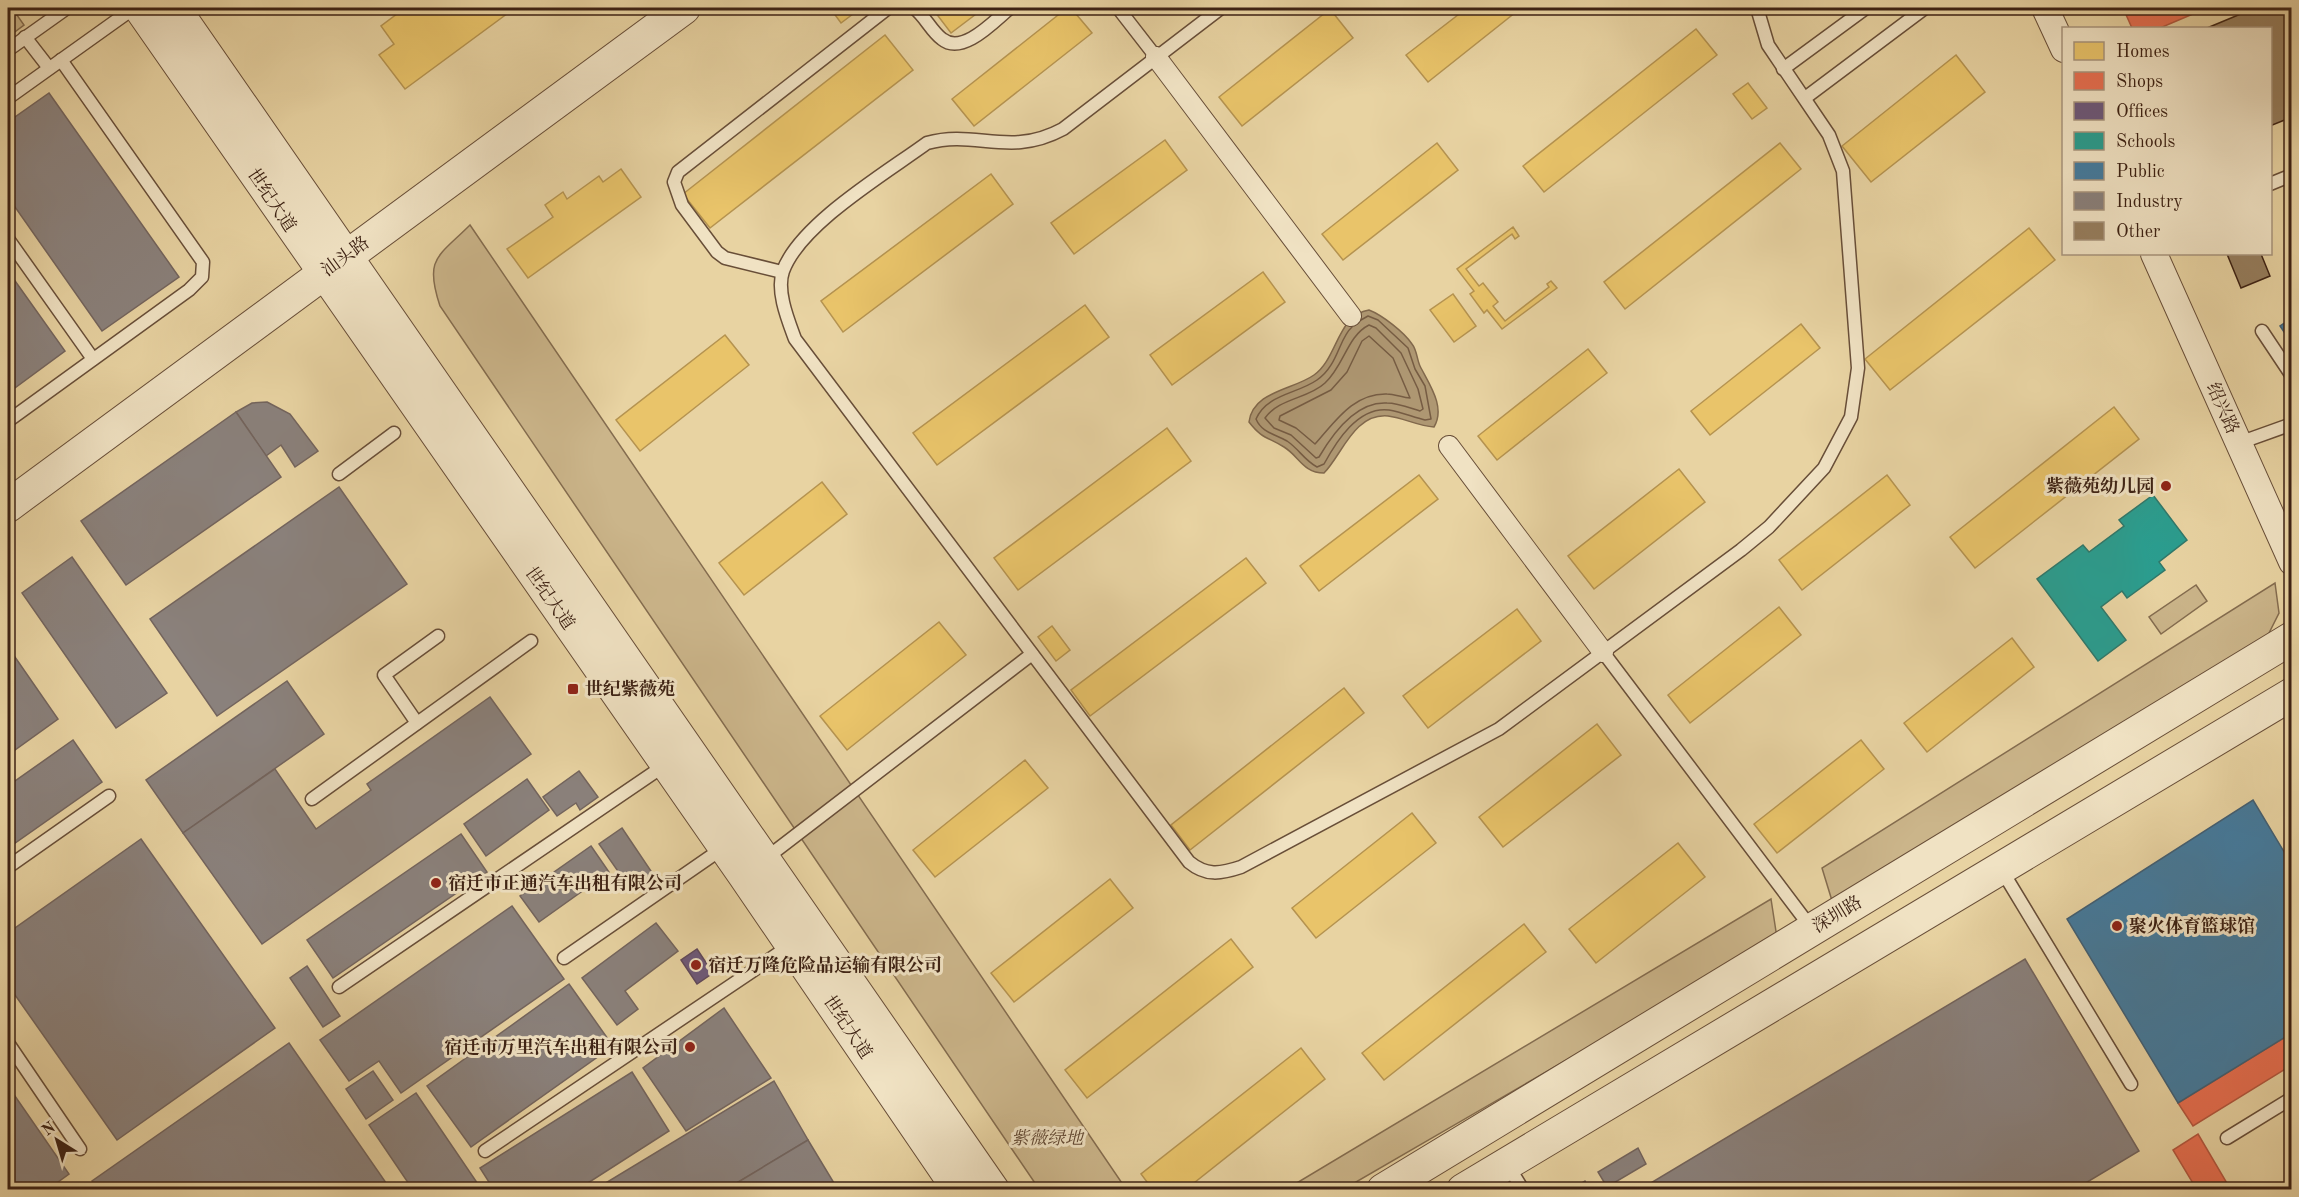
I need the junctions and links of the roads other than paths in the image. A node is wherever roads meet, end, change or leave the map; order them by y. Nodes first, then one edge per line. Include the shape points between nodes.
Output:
1 (67, 8) edge
2 (134, 8) edge
3 (140, 8) edge
4 (174, 8) edge
5 (657, 8) edge
6 (684, 8) edge
7 (888, 8) edge
8 (914, 8) edge
9 (1010, 8) edge
10 (1118, 8) edge
11 (1221, 8) edge
12 (1757, 8) edge
13 (1866, 8) edge
14 (1925, 8) edge
15 (2045, 8) edge
16 (26, 37) junction
17 (2062, 45) edge
18 (8, 50) edge
19 (1156, 57) junction
20 (61, 60) junction
21 (49, 68) junction
22 (1783, 69) junction
23 (8, 98) edge
24 (1805, 98) junction
25 (2292, 175) edge
26 (2272, 184) edge
27 (8, 239) edge
28 (2154, 255) edge
29 (329, 258) junction
30 (782, 273) junction
31 (1351, 316) dead end
32 (2262, 331) dead end
33 (93, 359) junction
34 (2292, 376) edge
35 (8, 421) edge
36 (2292, 423) edge
37 (394, 434) dead end
38 (2239, 443) junction
39 (1449, 446) dead end
40 (339, 474) dead end
41 (8, 486) edge
42 (8, 507) edge
43 (2292, 562) edge
44 (438, 636) dead end
45 (2292, 638) edge
46 (531, 641) dead end
47 (1603, 652) junction
48 (1032, 654) junction
49 (2292, 694) edge
50 (417, 723) junction
51 (677, 757) junction
52 (109, 796) dead end
53 (312, 800) dead end
54 (724, 847) junction
55 (764, 860) junction
56 (8, 867) edge
57 (2000, 868) junction
58 (1812, 929) junction
59 (792, 944) junction
60 (564, 958) dead end
61 (339, 987) dead end
62 (8, 1043) edge
63 (2132, 1084) dead end
64 (2292, 1098) edge
65 (2227, 1138) dead end
66 (80, 1149) dead end
67 (484, 1151) dead end
68 (1507, 1163) junction
69 (959, 1190) edge
70 (993, 1190) edge
71 (1383, 1190) edge
72 (1463, 1190) edge
73 (1523, 1190) edge

1 - 16 lane
2 - 20 lane
3 - 29 street, 世纪大道
4 - 29 street, 世纪大道
5 - 29 street, 汕头路
6 - 29 street, 汕头路
7 - 30 lane via 678,172 674,182 679,199 717,252 725,258
8 - 9 lane via 942,39 959,44
10 - 19 lane
11 - 19 lane
12 - 22 lane via 1768,45
13 - 22 lane
14 - 24 lane
15 - 17 street
16 - 18 lane
16 - 21 lane
19 - 30 lane via 1062,129 1043,139 1009,144 942,139 927,143 814,227 795,249
19 - 31 street
20 - 21 lane
20 - 33 lane via 203,262 202,277 189,290
21 - 23 lane
22 - 24 lane
24 - 47 lane via 1829,135 1843,171 1858,343 1858,377 1851,417 1824,468 1769,527
25 - 26 lane
27 - 33 lane
28 - 38 street, 绍兴路
29 - 41 street, 汕头路
29 - 42 street, 汕头路
29 - 51 street, 世纪大道
30 - 48 lane via 786,315 795,339
32 - 34 lane
33 - 35 lane
36 - 38 lane
37 - 40 lane
38 - 43 street, 绍兴路
39 - 47 street
44 - 50 lane via 384,675
45 - 58 street, 深圳路
46 - 50 lane
47 - 48 lane via 1499,729 1241,867 1214,874 1200,871 1189,862
47 - 58 lane
48 - 55 lane
49 - 57 street
50 - 53 lane
51 - 54 street, 世纪大道
51 - 55 street, 世纪大道
51 - 61 lane
52 - 56 lane
54 - 59 street, 世纪大道
54 - 60 lane
55 - 70 street, 世纪大道
57 - 63 lane
57 - 68 street
58 - 71 street, 深圳路
59 - 67 lane
59 - 69 street, 世纪大道
62 - 66 lane
64 - 65 lane
68 - 72 street
68 - 73 lane

